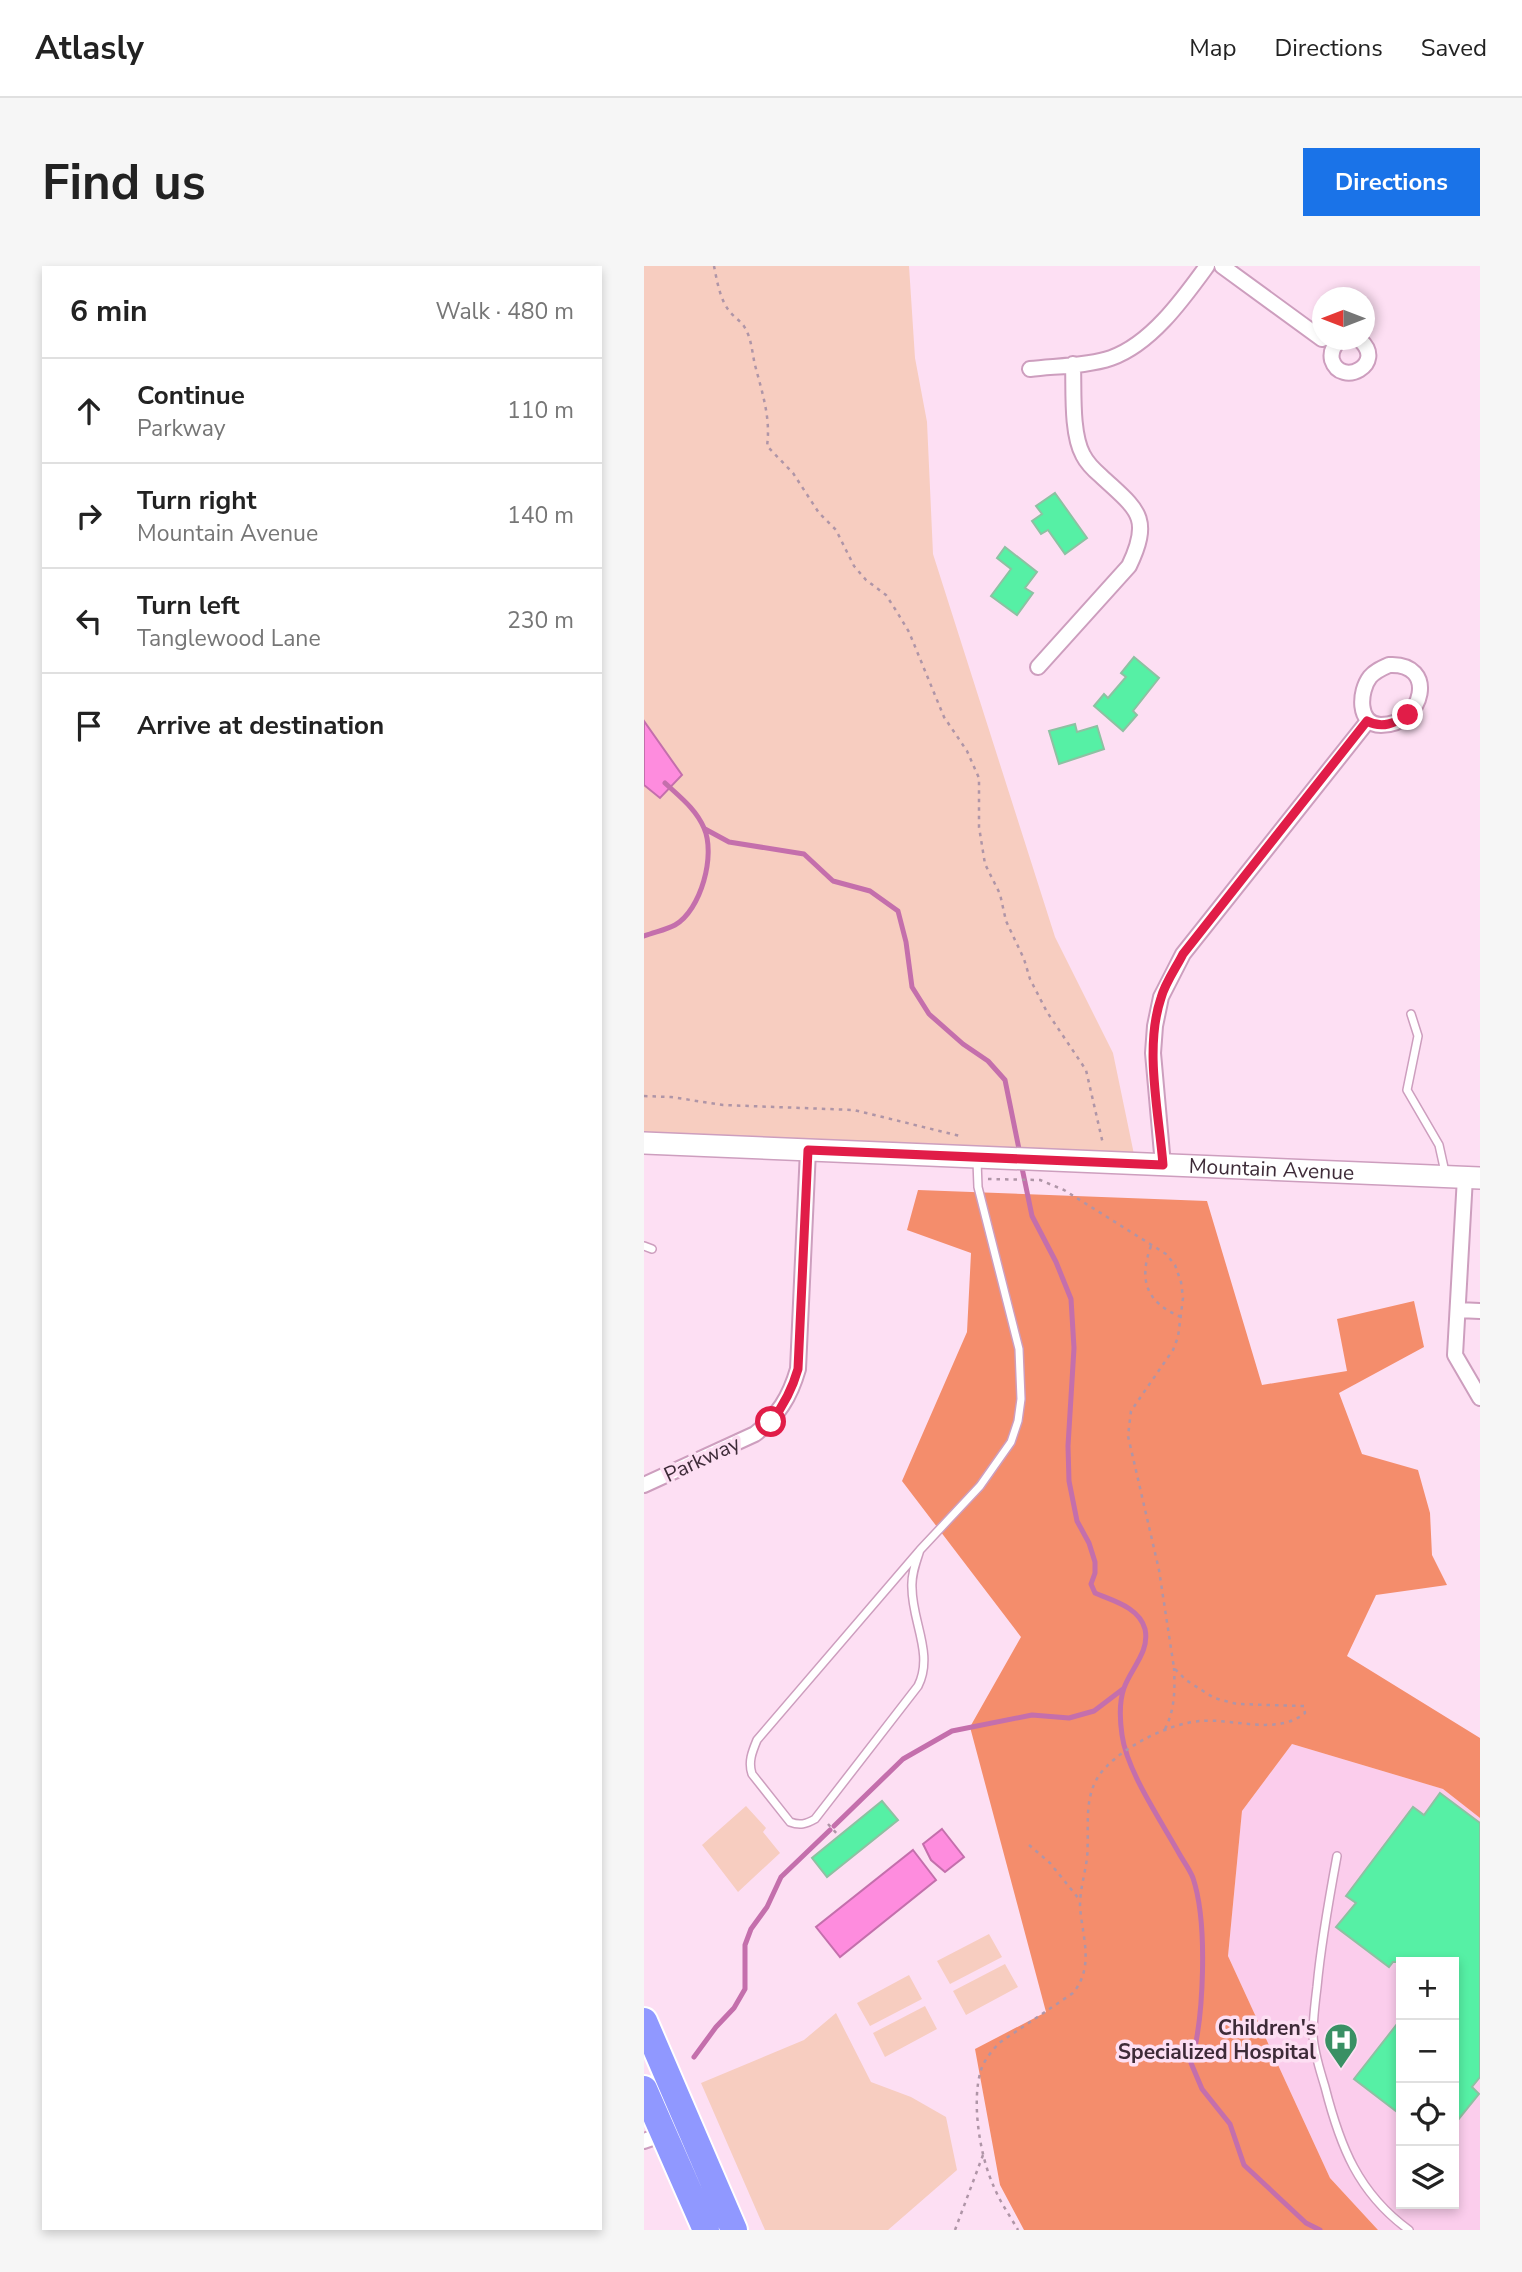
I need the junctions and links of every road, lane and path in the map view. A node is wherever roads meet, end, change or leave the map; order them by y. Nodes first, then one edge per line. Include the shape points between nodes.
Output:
1 (714, 266) edge
2 (1207, 266) edge
3 (1222, 266) edge
4 (1312, 329) edge
5 (1331, 350) edge
6 (1367, 350) edge
7 (1073, 364) junction
8 (1030, 369) dead end
9 (1038, 667) dead end
10 (1367, 721) junction
11 (1411, 1014) dead end
12 (644, 1096) edge
13 (966, 1138) dead end
14 (644, 1143) edge
15 (1104, 1144) dead end
16 (808, 1150) junction
17 (976, 1157) junction
18 (1163, 1165) junction
19 (1040, 1170) junction
20 (1464, 1177) edge
21 (991, 1179) dead end
22 (1151, 1246) junction
23 (1458, 1310) junction
24 (1480, 1311) edge
25 (1181, 1317) junction
26 (1480, 1398) edge
27 (644, 1485) edge
28 (920, 1550) junction
29 (1174, 1668) junction
30 (1165, 1730) junction
31 (818, 1814) junction
32 (839, 1836) dead end
33 (1029, 1846) dead end
34 (1337, 1856) dead end
35 (1080, 1901) junction
36 (644, 2021) edge
37 (644, 2089) edge
38 (654, 2137) edge
39 (983, 2155) junction
40 (706, 2230) edge
41 (734, 2230) edge
42 (956, 2230) edge
43 (1018, 2230) edge
44 (1409, 2230) edge

1 - 15 path via 729,311 744,326 752,345 770,429 767,446 836,530 854,566 886,595 897,612 944,717 979,778 985,864 1030,979 1086,1070
2 - 7 street via 1173,312 1135,345 1111,358
3 - 4 street
5 - 6 street via 1337,368 1347,373 1364,366
7 - 8 street
7 - 9 street via 1077,439 1083,456 1136,509 1141,526 1129,566
10 - 10 street via 1386,725 1408,715 1421,696 1413,672 1389,665 1372,675 1363,693
10 - 18 street via 1183,954 1161,997 1153,1053
11 - 20 lane via 1418,1036 1407,1090
12 - 13 path via 723,1105 853,1110
14 - 16 street, Mountain Avenue
16 - 17 street, Mountain Avenue
16 - 27 street, Parkway via 798,1369 793,1388 771,1422 755,1434
17 - 19 street, Mountain Avenue
17 - 28 lane via 978,1187 1018,1349 1020,1410 1011,1442 998,1464
18 - 19 street, Mountain Avenue
18 - 20 street, Mountain Avenue
19 - 21 path
19 - 22 path
20 - 23 street
22 - 25 path via 1175,1265 1183,1298
22 - 25 path via 1145,1280 1158,1307
23 - 24 street
23 - 26 street via 1455,1355
25 - 29 path via 1173,1350 1131,1411 1128,1436
28 - 31 lane via 911,1588 924,1657 922,1677
28 - 31 lane via 753,1749 752,1774 784,1816 797,1825
29 - 30 path via 1175,1699
29 - 30 path via 1214,1698 1237,1704 1304,1706 1305,1713 1270,1724 1203,1720
30 - 35 path via 1115,1759 1098,1776 1089,1795 1087,1862
31 - 32 path
33 - 35 path via 1050,1863
34 - 44 lane via 1319,1966 1313,2036 1316,2052 1345,2153 1374,2199
35 - 39 path via 1087,1957 1080,1984 999,2043 982,2069 978,2107
36 - 41 highway
37 - 38 highway
38 - 40 highway
39 - 42 path
39 - 43 path via 993,2186

